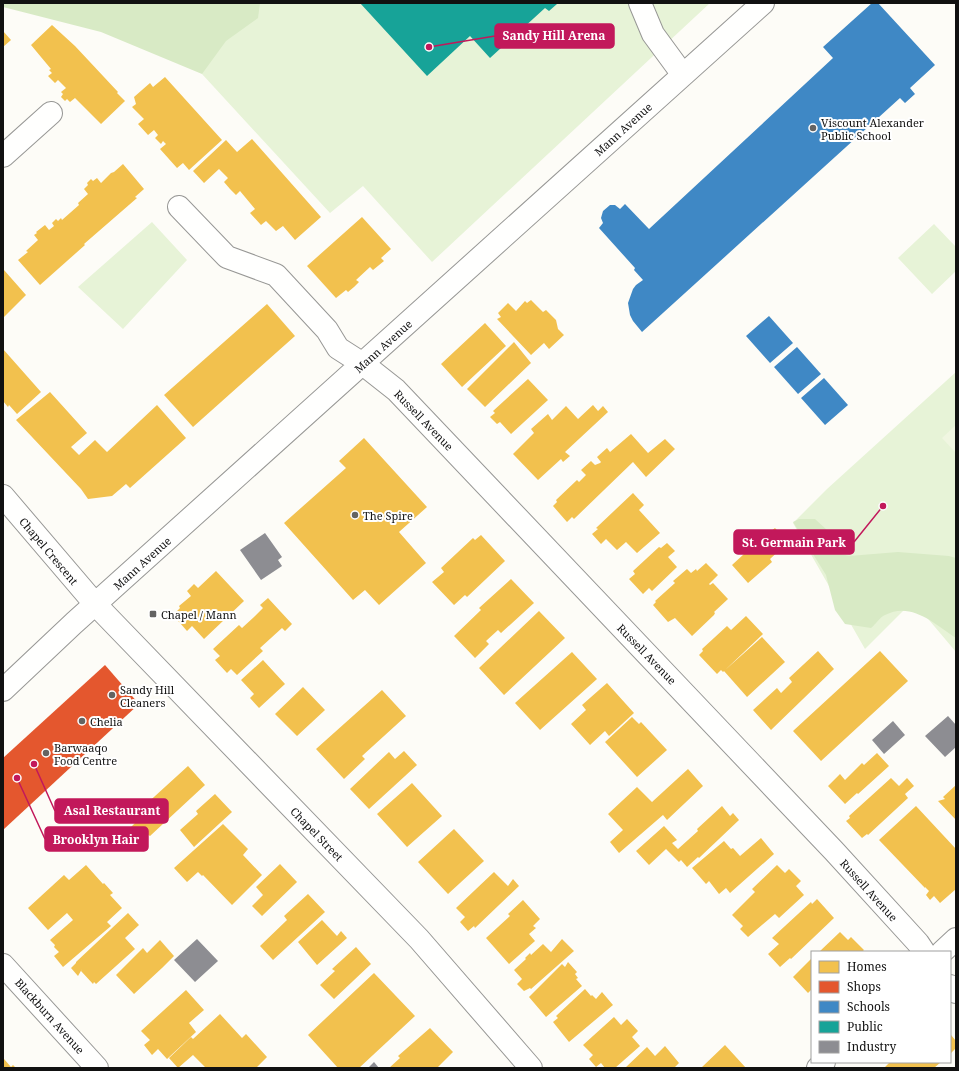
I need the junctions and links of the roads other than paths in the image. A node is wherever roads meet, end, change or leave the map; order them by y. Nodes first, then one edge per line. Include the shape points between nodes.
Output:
1 (640, 3) edge
2 (763, 3) edge
3 (683, 75) junction
4 (51, 113) dead end
5 (3, 156) edge
6 (179, 207) dead end
7 (363, 364) junction
8 (3, 496) edge
9 (96, 605) junction
10 (3, 690) edge
11 (956, 939) edge
12 (923, 951) edge
13 (943, 951) edge
14 (3, 965) edge
15 (97, 1068) edge
16 (532, 1068) edge

1 - 3 street via 653,34
2 - 3 street, Mann Avenue
3 - 7 street, Mann Avenue
4 - 5 street
6 - 7 street, Russell Avenue via 227,257 276,276 327,330 338,348
7 - 9 street, Mann Avenue
7 - 12 street, Russell Avenue via 396,390 834,851
8 - 9 street, Chapel Crescent
9 - 10 street, Mann Avenue
9 - 16 street, Chapel Street via 419,939
11 - 13 street
14 - 15 street, Blackburn Avenue

